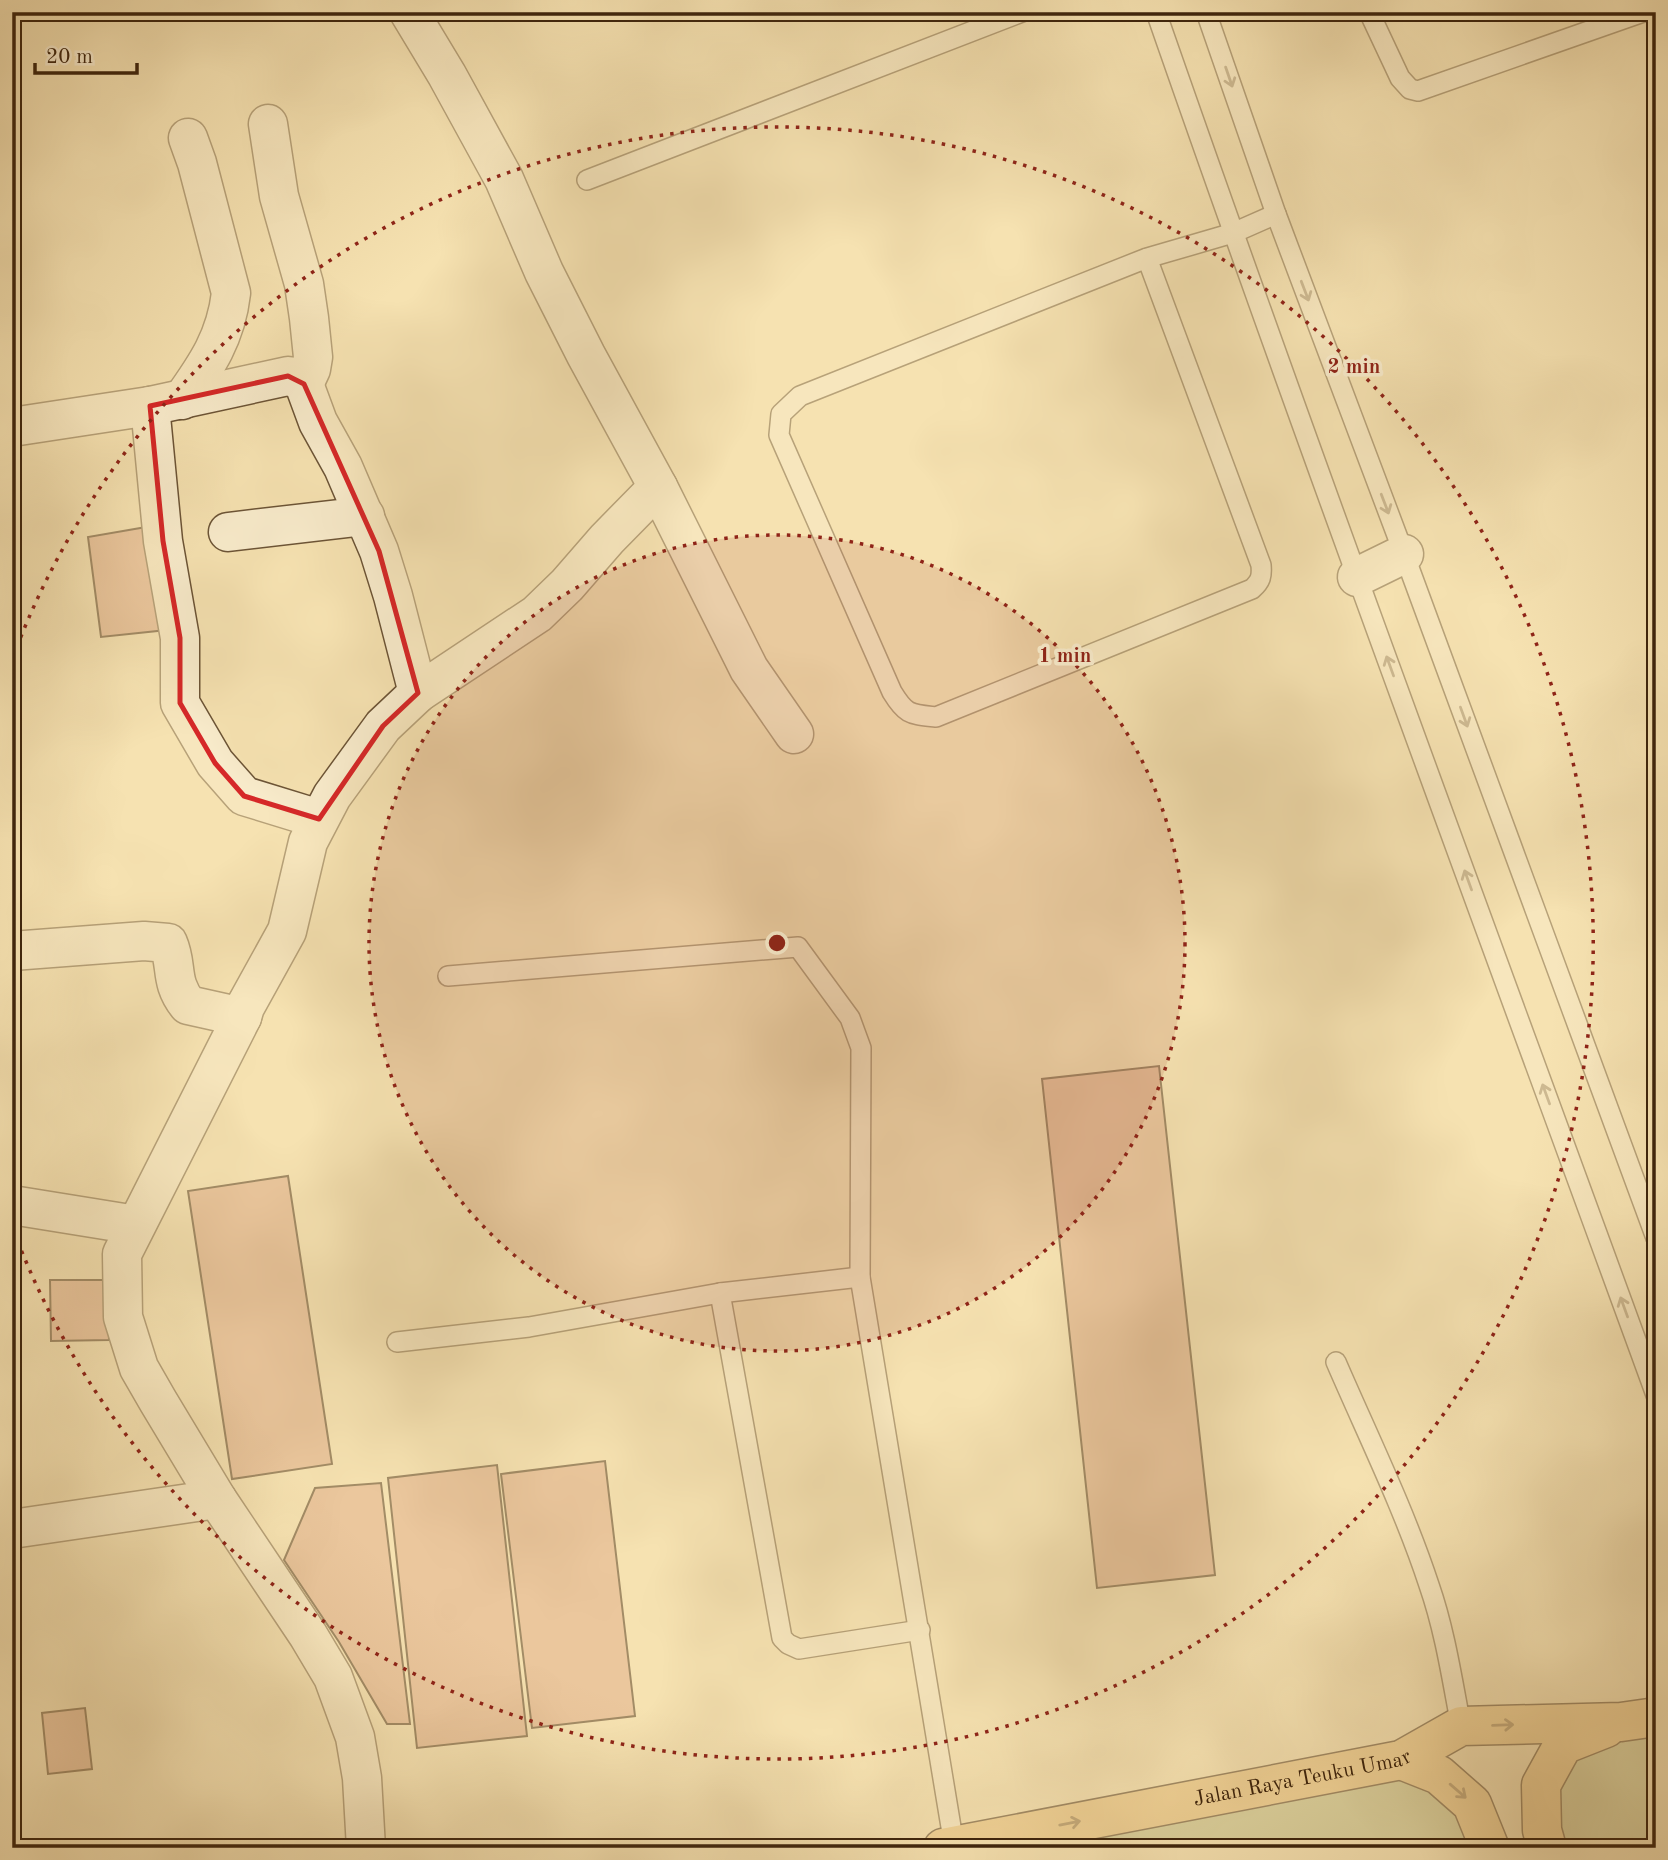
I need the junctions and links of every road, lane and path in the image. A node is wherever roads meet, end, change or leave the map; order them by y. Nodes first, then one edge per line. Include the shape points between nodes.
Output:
1 (409, 12) edge
2 (1022, 12) edge
3 (1156, 12) edge
4 (1206, 12) edge
5 (1369, 12) edge
6 (1643, 12) edge
7 (268, 124) dead end
8 (188, 138) dead end
9 (587, 180) dead end
10 (1276, 214) junction
11 (1233, 233) junction
12 (1147, 258) junction
13 (304, 384) junction
14 (166, 403) junction
15 (12, 427) edge
16 (658, 487) junction
17 (365, 516) junction
18 (228, 532) dead end
19 (1404, 554) junction
20 (1357, 577) junction
21 (418, 693) junction
22 (794, 734) dead end
23 (320, 819) junction
24 (12, 951) edge
25 (448, 975) dead end
26 (242, 1017) junction
27 (12, 1205) edge
28 (136, 1225) junction
29 (1656, 1238) edge
30 (860, 1277) junction
31 (720, 1293) junction
32 (397, 1342) dead end
33 (1336, 1362) dead end
34 (1656, 1395) edge
35 (217, 1499) junction
36 (12, 1529) edge
37 (920, 1630) junction
38 (1638, 1719) edge
39 (1461, 1726) junction
40 (1401, 1760) junction
41 (949, 1847) edge
42 (366, 1848) edge
43 (1489, 1848) edge
44 (1547, 1848) edge

1 - 16 street via 504,179 544,272
2 - 9 lane
3 - 11 lane
4 -> 10 lane
5 - 6 lane via 1400,78 1418,91
7 - 13 street via 279,196 309,318 313,357
8 - 14 street via 230,293 229,312 200,376
10 - 11 lane
10 -> 19 lane
11 - 12 lane
11 - 20 lane
12 - 12 lane via 1261,565 1259,583 936,717 902,709 779,435 781,414 800,396
13 - 14 street via 288,376
13 - 17 street
14 - 15 street
14 - 23 street via 163,541 180,638 180,703 215,763 244,796
16 - 21 street via 537,614
16 - 22 street via 749,669
17 - 18 street
17 - 21 street via 393,596
19 - 20 street
19 -> 29 lane
34 -> 20 lane
21 - 23 street via 383,726
23 - 26 street via 308,842 287,931
24 - 26 street via 168,943 177,988 188,1004
25 - 30 lane via 798,947 850,1018 861,1048
26 - 28 street
27 - 28 street
28 - 35 street via 122,1254 123,1317 139,1368
30 - 31 lane
30 - 37 lane
31 - 32 lane via 528,1327
31 - 37 lane via 782,1638 799,1649
33 - 39 lane via 1430,1585
35 - 36 street
35 - 42 street via 333,1677 355,1737
37 - 41 lane
39 -> 38 highway, Jalan Raya Teuku Umar
38 - 44 highway via 1563,1745 1541,1785
39 - 40 highway, Jalan Raya Teuku Umar
41 -> 40 highway, Jalan Raya Teuku Umar
40 -> 43 highway via 1439,1774 1472,1804

